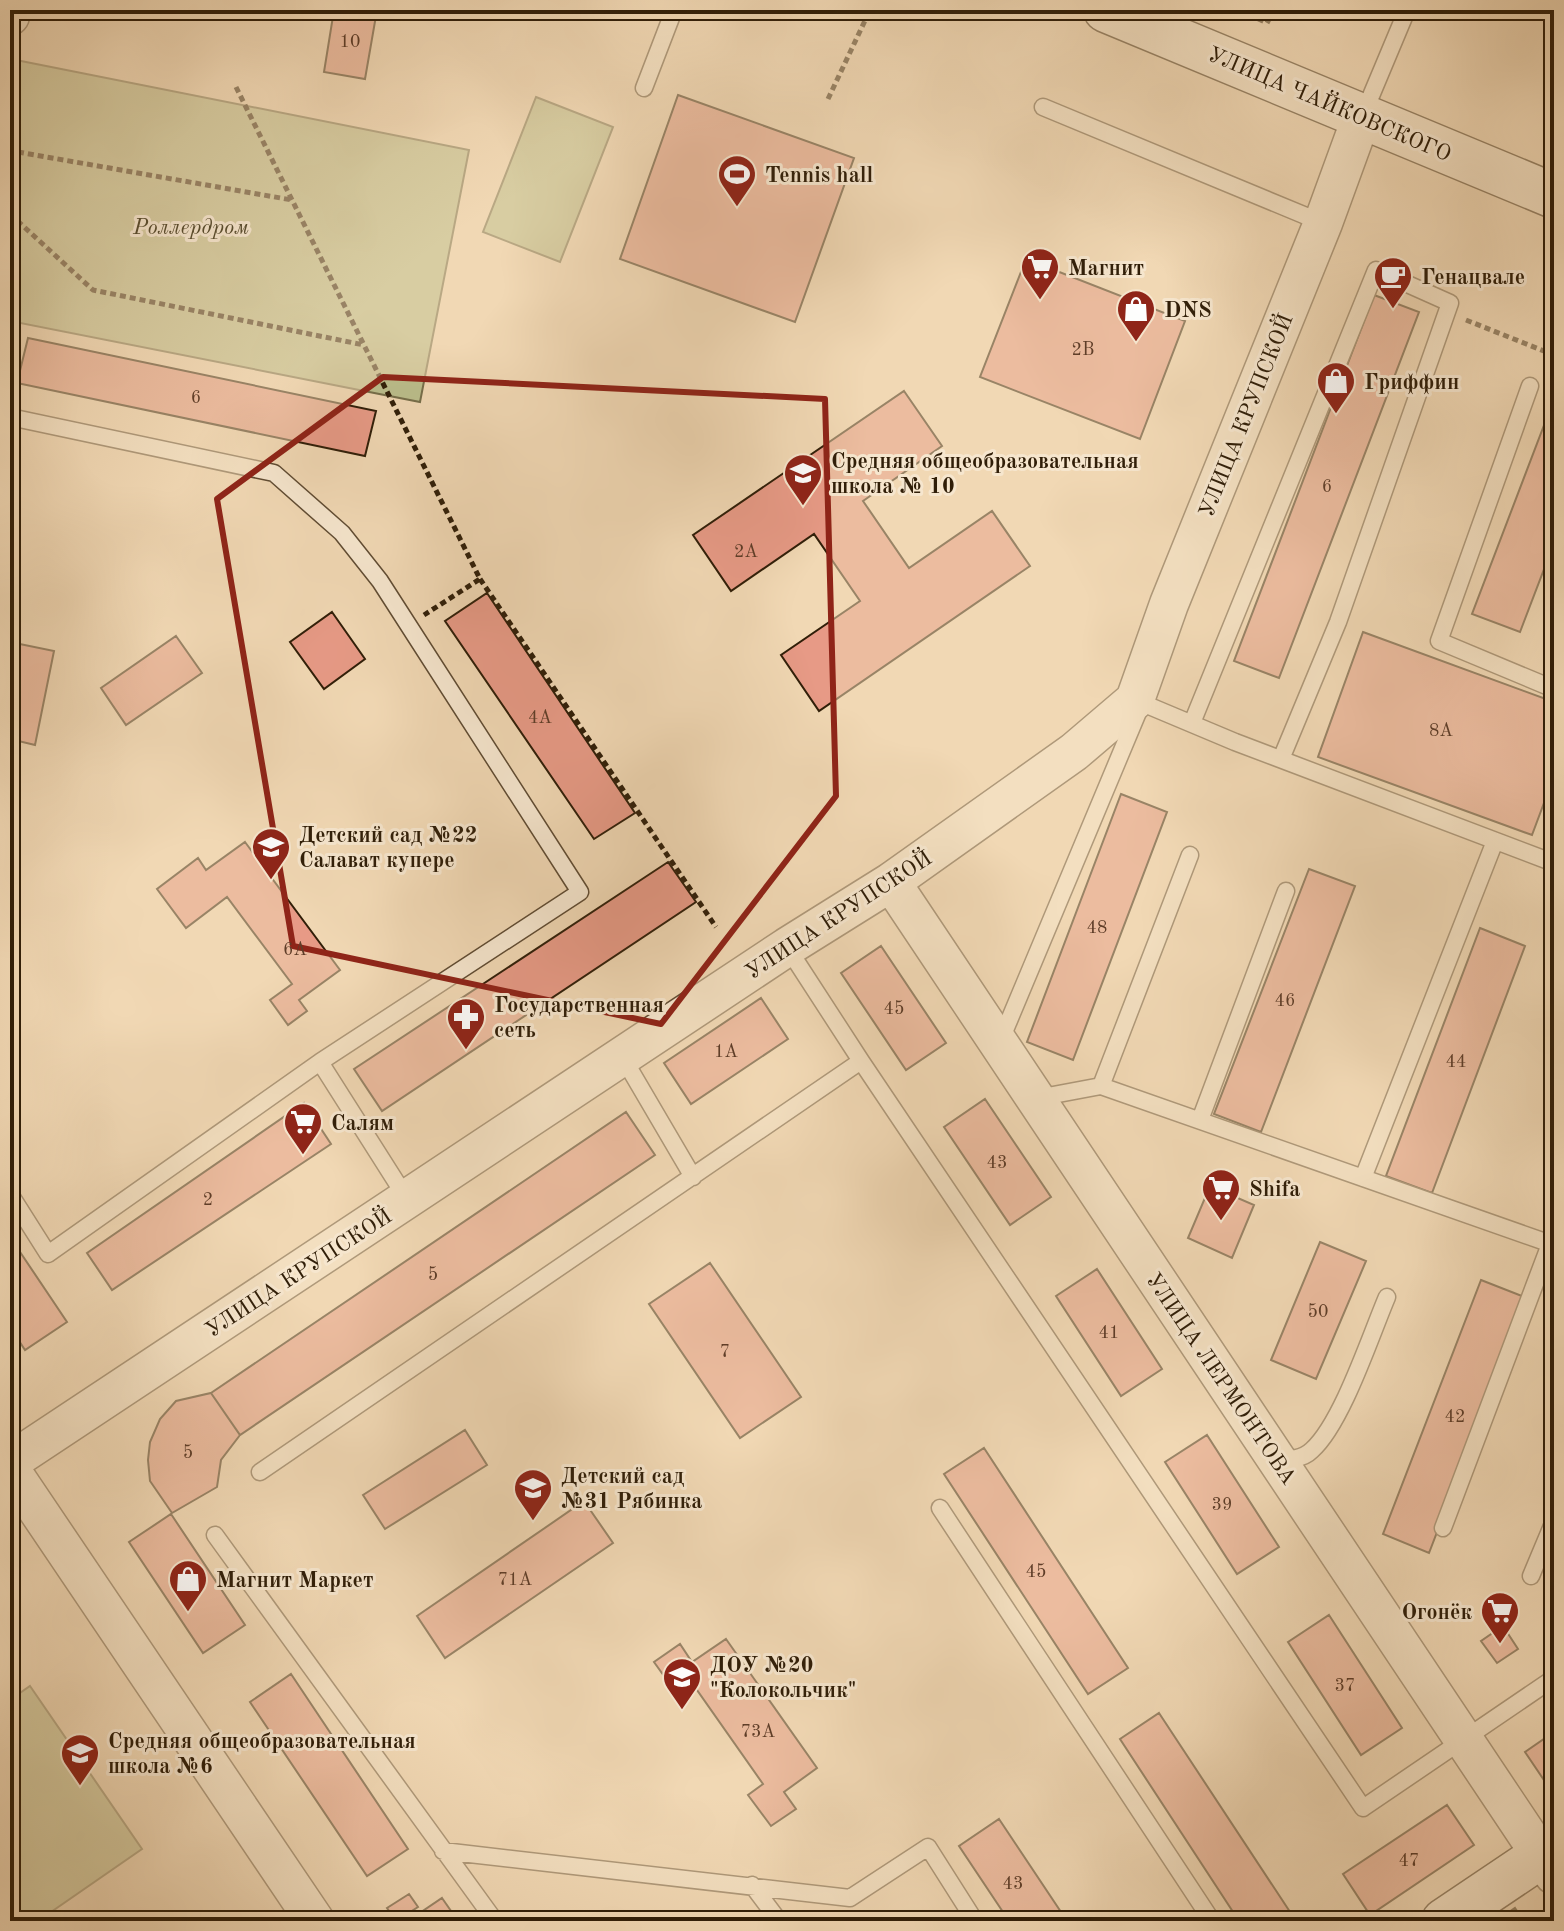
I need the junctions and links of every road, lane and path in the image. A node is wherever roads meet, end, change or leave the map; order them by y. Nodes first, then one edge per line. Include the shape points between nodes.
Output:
1 (674, 10) edge
2 (870, 10) edge
3 (1106, 10) edge
4 (1240, 10) edge
5 (1274, 10) edge
6 (1407, 10) edge
7 (236, 87) dead end
8 (644, 88) dead end
9 (828, 99) dead end
10 (1043, 107) dead end
11 (1362, 116) junction
12 (18, 152) dead end
13 (1554, 196) edge
14 (292, 200) junction
15 (10, 214) edge
16 (1323, 223) junction
17 (364, 345) junction
18 (1530, 386) dead end
19 (10, 417) edge
20 (480, 579) junction
21 (409, 625) junction
22 (1554, 689) edge
23 (1138, 701) junction
24 (1192, 723) junction
25 (1281, 759) junction
26 (1495, 841) junction
27 (1190, 855) dead end
28 (1554, 863) edge
29 (891, 882) junction
30 (1286, 891) dead end
31 (716, 927) dead end
32 (787, 947) junction
33 (999, 1044) junction
34 (622, 1056) junction
35 (861, 1061) junction
36 (320, 1062) junction
37 (1101, 1086) junction
38 (1035, 1098) junction
39 (1200, 1120) junction
40 (693, 1177) junction
41 (1363, 1178) junction
42 (10, 1194) edge
43 (407, 1199) junction
44 (1552, 1245) edge
45 (1387, 1297) dead end
46 (1275, 1457) junction
47 (10, 1462) edge
48 (10, 1469) edge
49 (260, 1472) dead end
50 (940, 1508) dead end
51 (1554, 1521) edge
52 (1443, 1528) dead end
53 (215, 1535) dead end
54 (1531, 1576) dead end
55 (1554, 1678) edge
56 (1464, 1741) junction
57 (443, 1851) junction
58 (1550, 1860) edge
59 (752, 1885) junction
60 (315, 1921) edge
61 (495, 1921) edge
62 (779, 1921) edge
63 (975, 1921) edge
64 (1212, 1921) edge
65 (1444, 1921) edge

1 - 8 lane
2 - 9 path
3 - 11 main road, УЛИЦА ЧАЙКОВСКОГО
4 - 5 path via 1267,23
6 - 11 lane
7 - 14 path
10 - 16 lane
11 - 13 main road, УЛИЦА ЧАЙКОВСКОГО
11 - 16 street, УЛИЦА КРУПСКОЙ
12 - 14 path
14 - 17 path
15 - 17 path via 93,290
16 - 23 street, УЛИЦА КРУПСКОЙ via 1169,604
17 - 20 path
18 - 22 lane via 1439,641
19 - 21 lane via 274,473 342,533
20 - 21 path
20 - 31 path
21 - 36 lane via 580,892
23 - 24 lane
23 - 29 street, УЛИЦА КРУПСКОЙ
23 - 33 lane
24 - 25 lane
24 - 25 lane via 1376,270 1450,303 1338,622
25 - 26 lane
26 - 28 lane
26 - 41 lane
27 - 37 lane
29 - 32 street, УЛИЦА КРУПСКОЙ
29 - 33 street, УЛИЦА ЛЕРМОНТОВА
30 - 39 lane
32 - 34 street, УЛИЦА КРУПСКОЙ
32 - 35 lane
33 - 38 street, УЛИЦА ЛЕРМОНТОВА
34 - 40 lane
34 - 43 street, УЛИЦА КРУПСКОЙ
35 - 40 lane
35 - 56 lane via 1363,1808
36 - 42 lane via 48,1254
36 - 43 lane
37 - 38 lane
37 - 39 lane
38 - 46 street, УЛИЦА ЛЕРМОНТОВА
39 - 41 lane
40 - 49 lane
41 - 44 lane
43 - 47 street, УЛИЦА КРУПСКОЙ
44 - 52 lane
45 - 46 lane via 1324,1434 1312,1451 1295,1459
46 - 56 street, УЛИЦА ЛЕРМОНТОВА
48 - 60 street
50 - 64 lane
51 - 54 lane
53 - 57 lane
55 - 56 lane
56 - 58 street, УЛИЦА ЛЕРМОНТОВА
57 - 59 lane
57 - 61 lane
58 - 65 main road
59 - 62 lane
59 - 63 lane via 850,1898 928,1847

